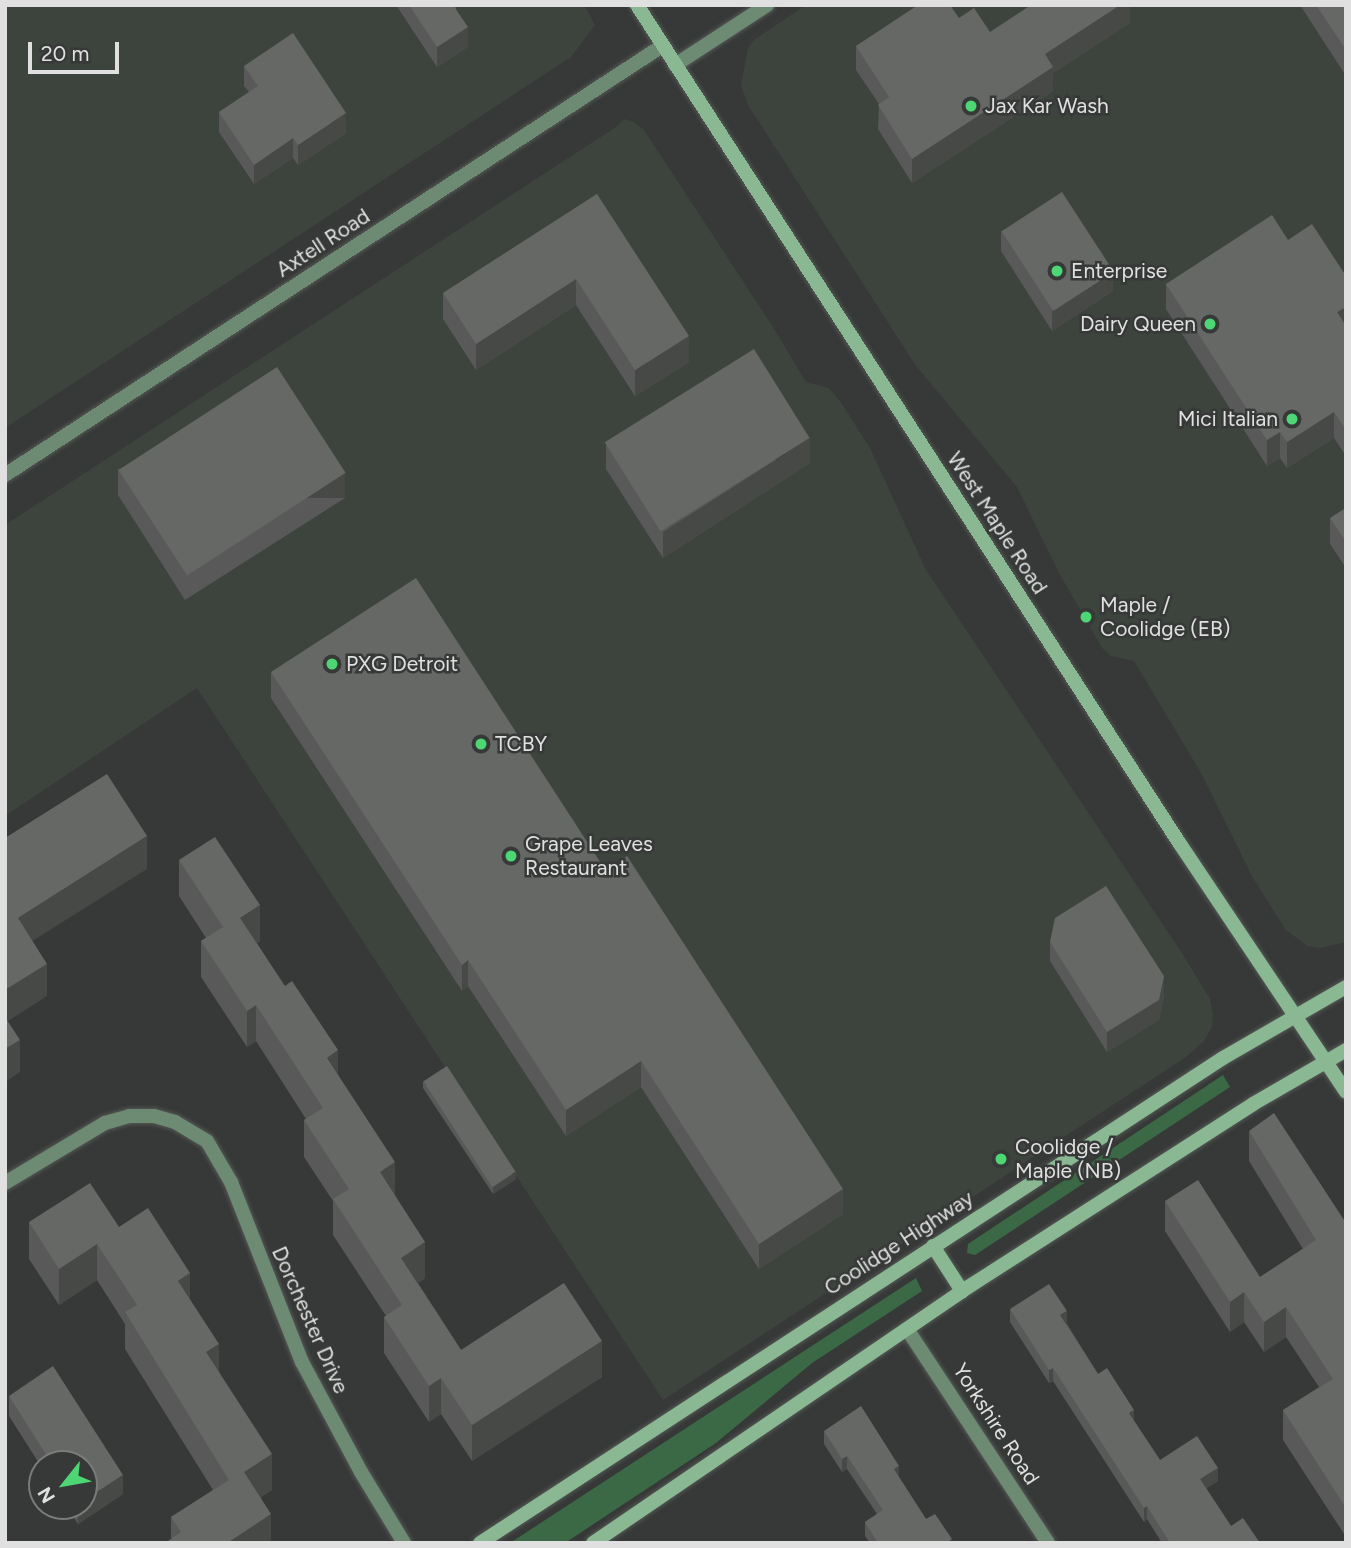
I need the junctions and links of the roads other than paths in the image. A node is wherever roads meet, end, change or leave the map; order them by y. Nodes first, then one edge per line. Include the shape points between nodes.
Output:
1 (637, 5) edge
2 (766, 5) edge
3 (662, 46) junction
4 (675, 65) junction
5 (5, 475) edge
6 (1346, 986) edge
7 (1293, 1015) junction
8 (1346, 1050) edge
9 (1325, 1061) junction
10 (1346, 1092) edge
11 (5, 1183) edge
12 (933, 1246) junction
13 (962, 1291) junction
14 (907, 1329) junction
15 (404, 1543) edge
16 (480, 1543) edge
17 (593, 1543) edge
18 (1048, 1543) edge

1 - 3 main road, West Maple Road
2 - 4 street
3 - 4 main road, West Maple Road
3 - 5 street, Axtell Road
4 - 7 main road, West Maple Road
6 - 7 main road, Coolidge Highway
7 - 9 main road, West Maple Road
7 - 12 main road, Coolidge Highway
8 - 9 main road
9 - 10 main road, West Maple Road
9 - 13 main road
11 - 15 street, Dorchester Drive via 105,1123 129,1116 175,1122 206,1141 220,1161 302,1363
12 - 13 main road
12 - 16 main road, Coolidge Highway
13 - 14 main road
14 - 17 main road
14 - 18 street, Yorkshire Road

